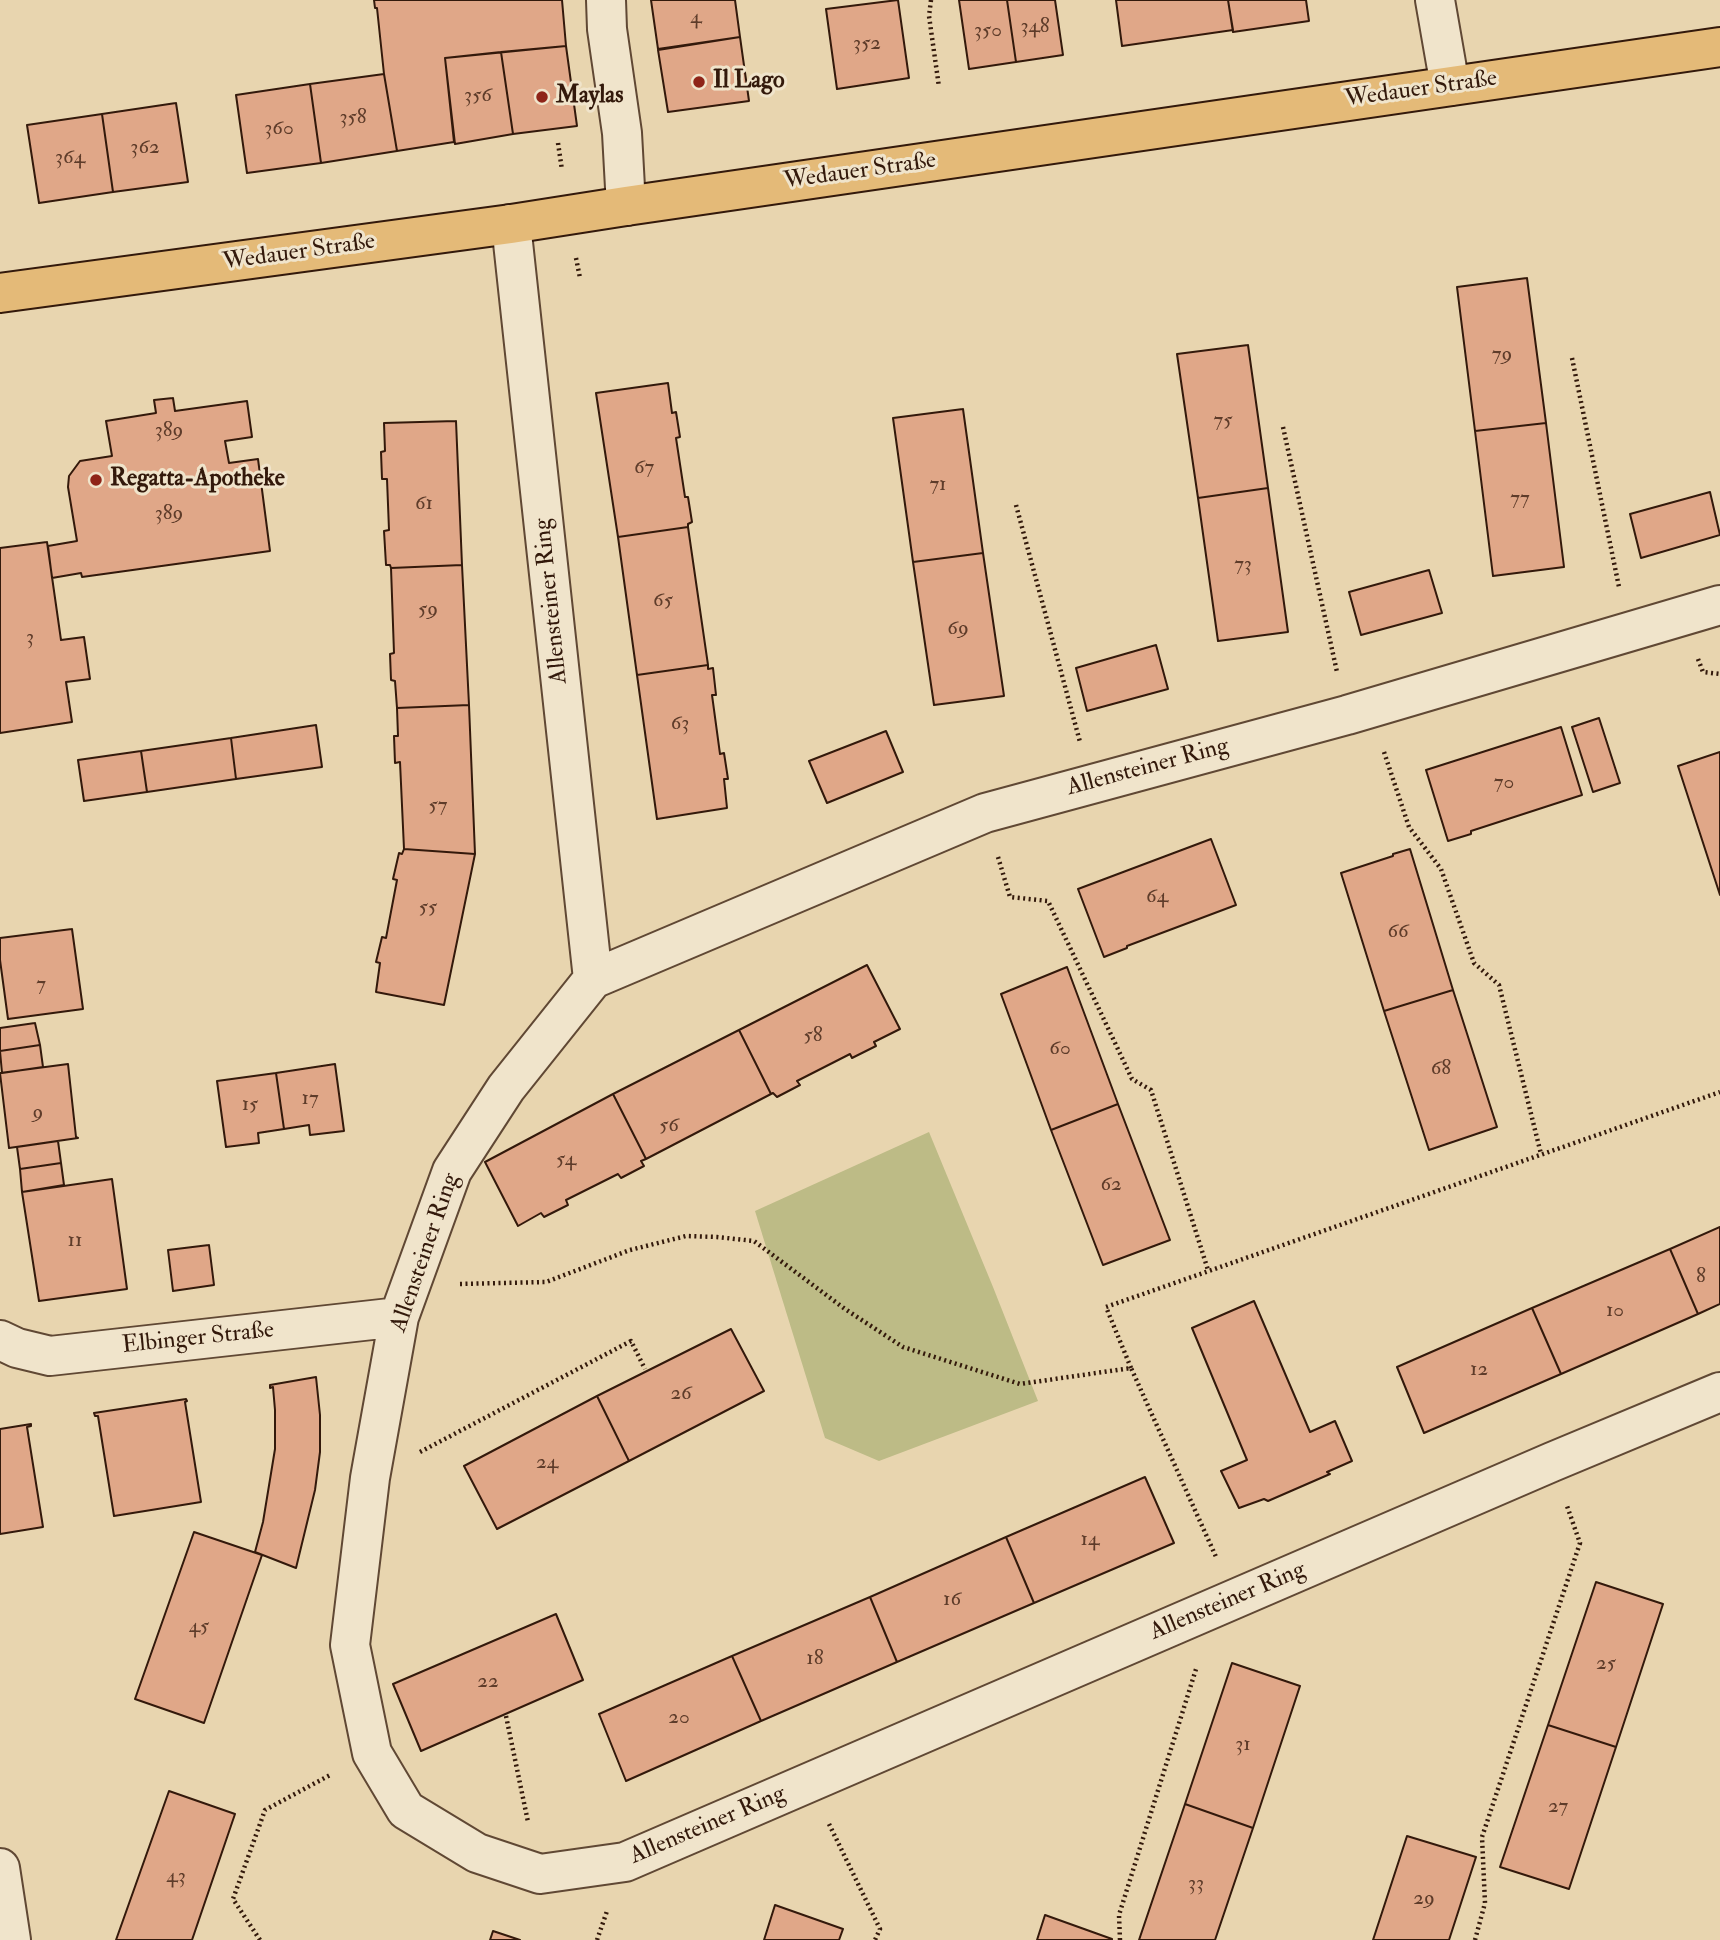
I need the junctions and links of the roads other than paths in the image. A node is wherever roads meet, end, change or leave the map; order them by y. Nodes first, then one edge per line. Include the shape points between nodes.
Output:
1 (606, 0) edge
2 (1434, 0) edge
3 (1720, 47) edge
4 (1450, 86) junction
5 (626, 206) junction
6 (511, 224) junction
7 (0, 293) edge
8 (1720, 605) edge
9 (593, 979) junction
10 (399, 1317) junction
11 (0, 1340) edge
12 (1720, 1392) edge
13 (0, 1868) edge
14 (11, 1940) edge

1 - 5 street
2 - 4 street
3 - 4 main road, Wedauer Straße
4 - 5 main road, Wedauer Straße
5 - 6 main road, Wedauer Straße
6 - 7 main road, Wedauer Straße
6 - 9 street, Allensteiner Ring
8 - 9 street, Allensteiner Ring via 1358,712 985,813
9 - 10 street, Allensteiner Ring via 506,1088 452,1171
10 - 11 street, Elbinger Straße via 50,1356
10 - 12 street, Allensteiner Ring via 370,1478 350,1645 372,1753 406,1810 477,1853 540,1874 625,1862
13 - 14 street

